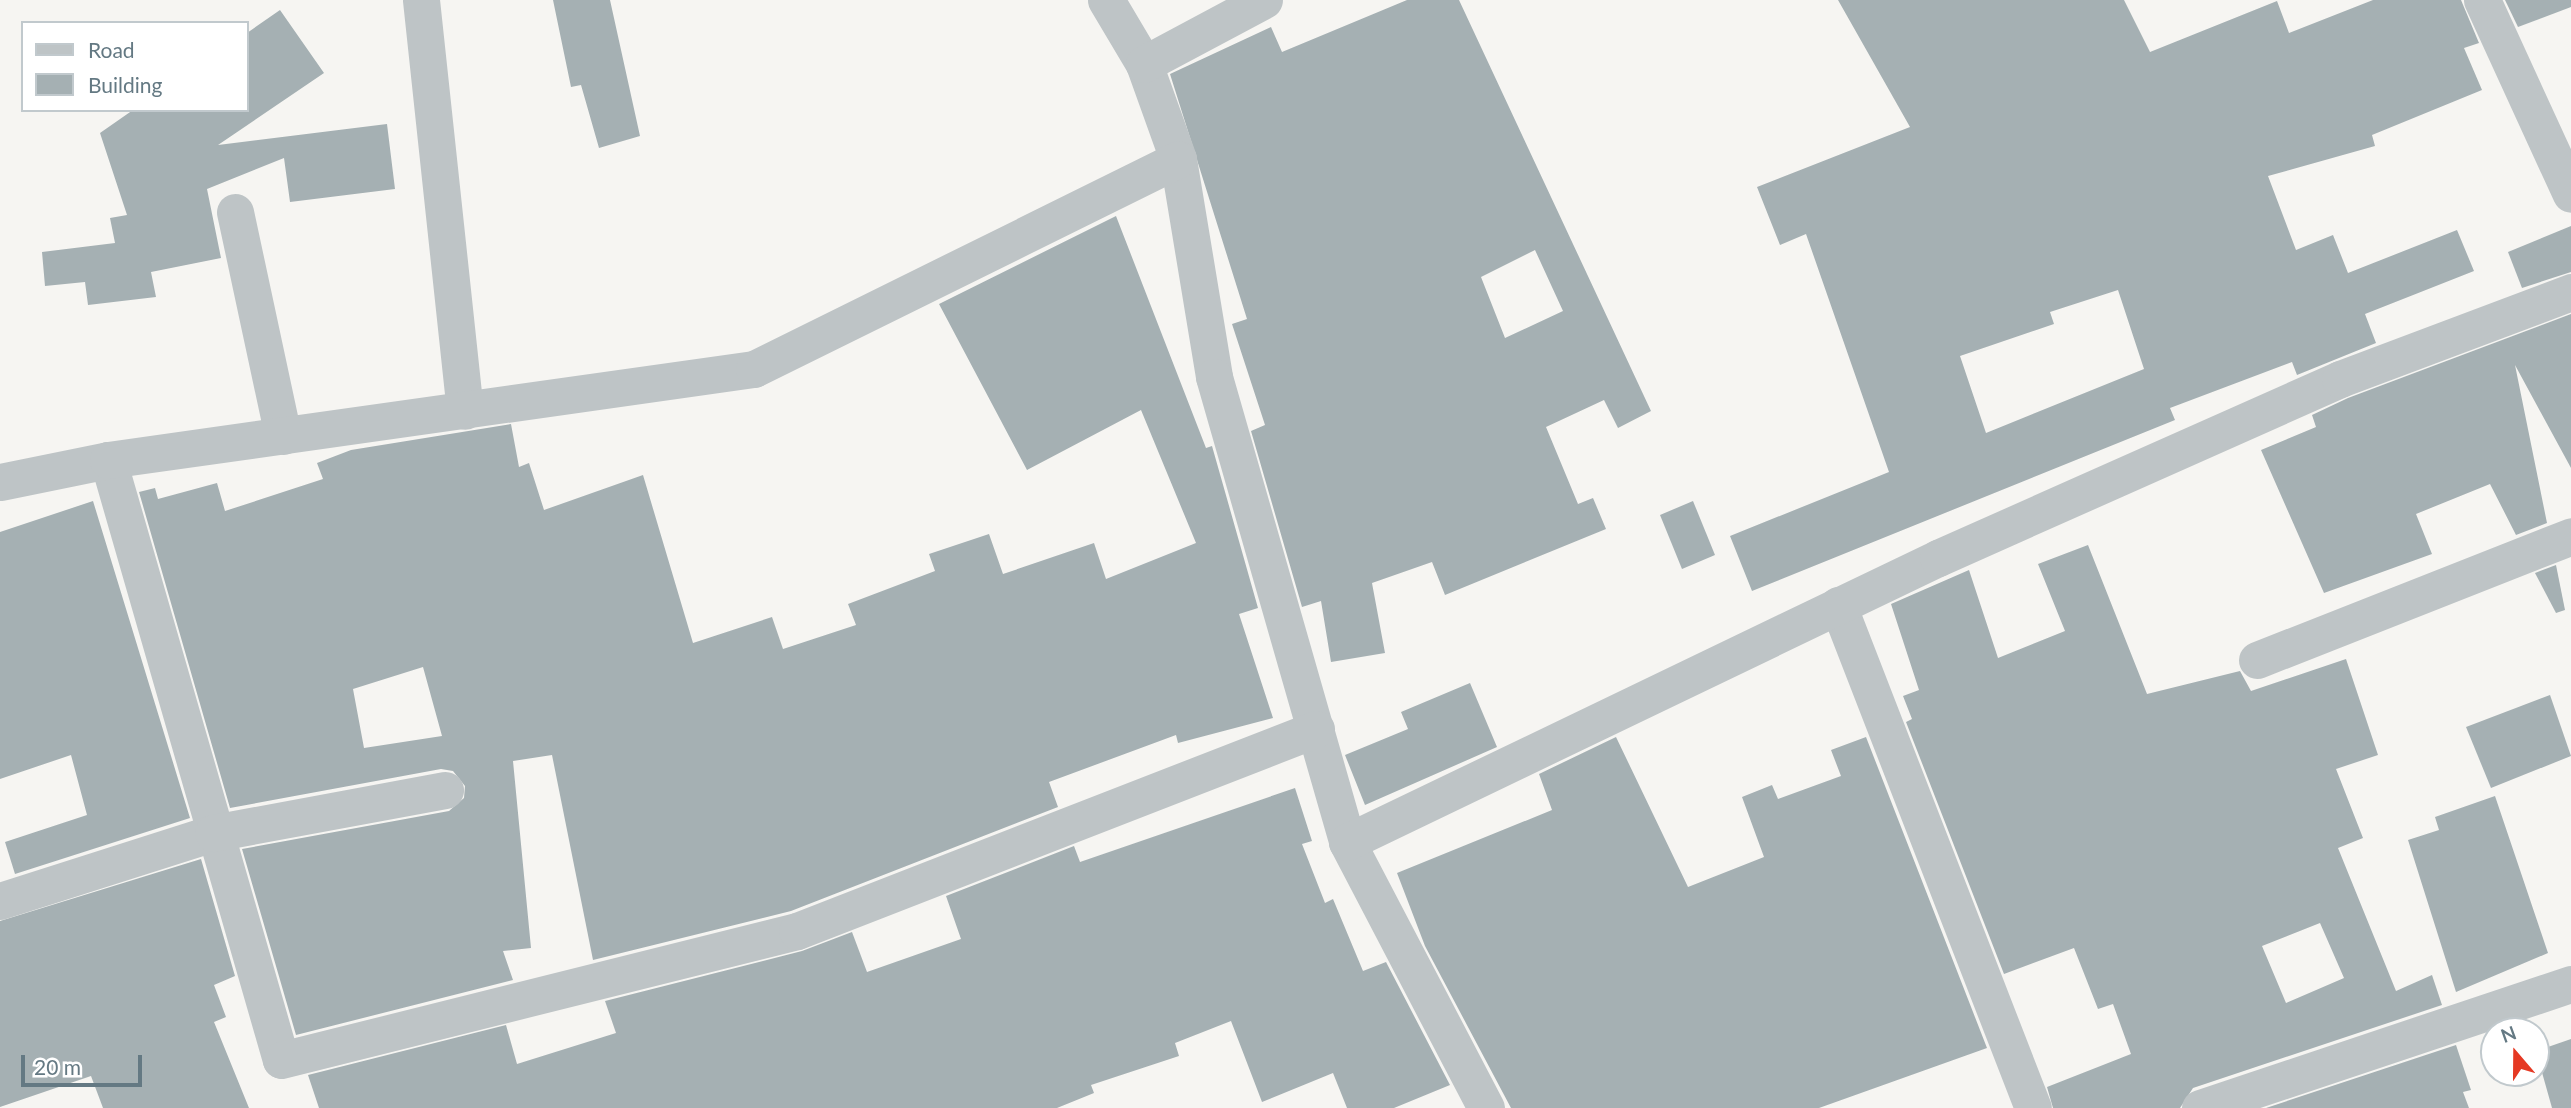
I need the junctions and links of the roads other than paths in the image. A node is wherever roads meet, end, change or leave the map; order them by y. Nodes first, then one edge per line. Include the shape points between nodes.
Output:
1 (421, 0) edge
2 (1106, 0) edge
3 (1264, 0) edge
4 (2482, 0) edge
5 (1144, 64) junction
6 (1178, 159) junction
7 (2571, 194) edge
8 (235, 212) dead end
9 (2571, 292) edge
10 (465, 411) junction
11 (283, 436) junction
12 (108, 460) junction
13 (0, 482) edge
14 (2571, 536) edge
15 (1838, 605) junction
16 (2256, 660) dead end
17 (1316, 729) junction
18 (445, 790) dead end
19 (213, 833) junction
20 (1347, 842) junction
21 (0, 901) edge
22 (2571, 984) edge
23 (1477, 1105) edge
24 (2033, 1108) edge
25 (2200, 1108) edge

1 - 10 street
2 - 5 street
3 - 5 street
4 - 7 street
5 - 6 street
6 - 10 street via 754,369
6 - 17 street via 1214,377
8 - 11 street
9 - 15 street via 2340,379
10 - 11 street
11 - 12 street
12 - 13 street
12 - 19 street
14 - 16 street
15 - 20 street
15 - 24 street
17 - 19 street via 797,932 288,1060 278,1055
17 - 20 street
18 - 19 street
19 - 21 street
20 - 23 street
22 - 25 street

